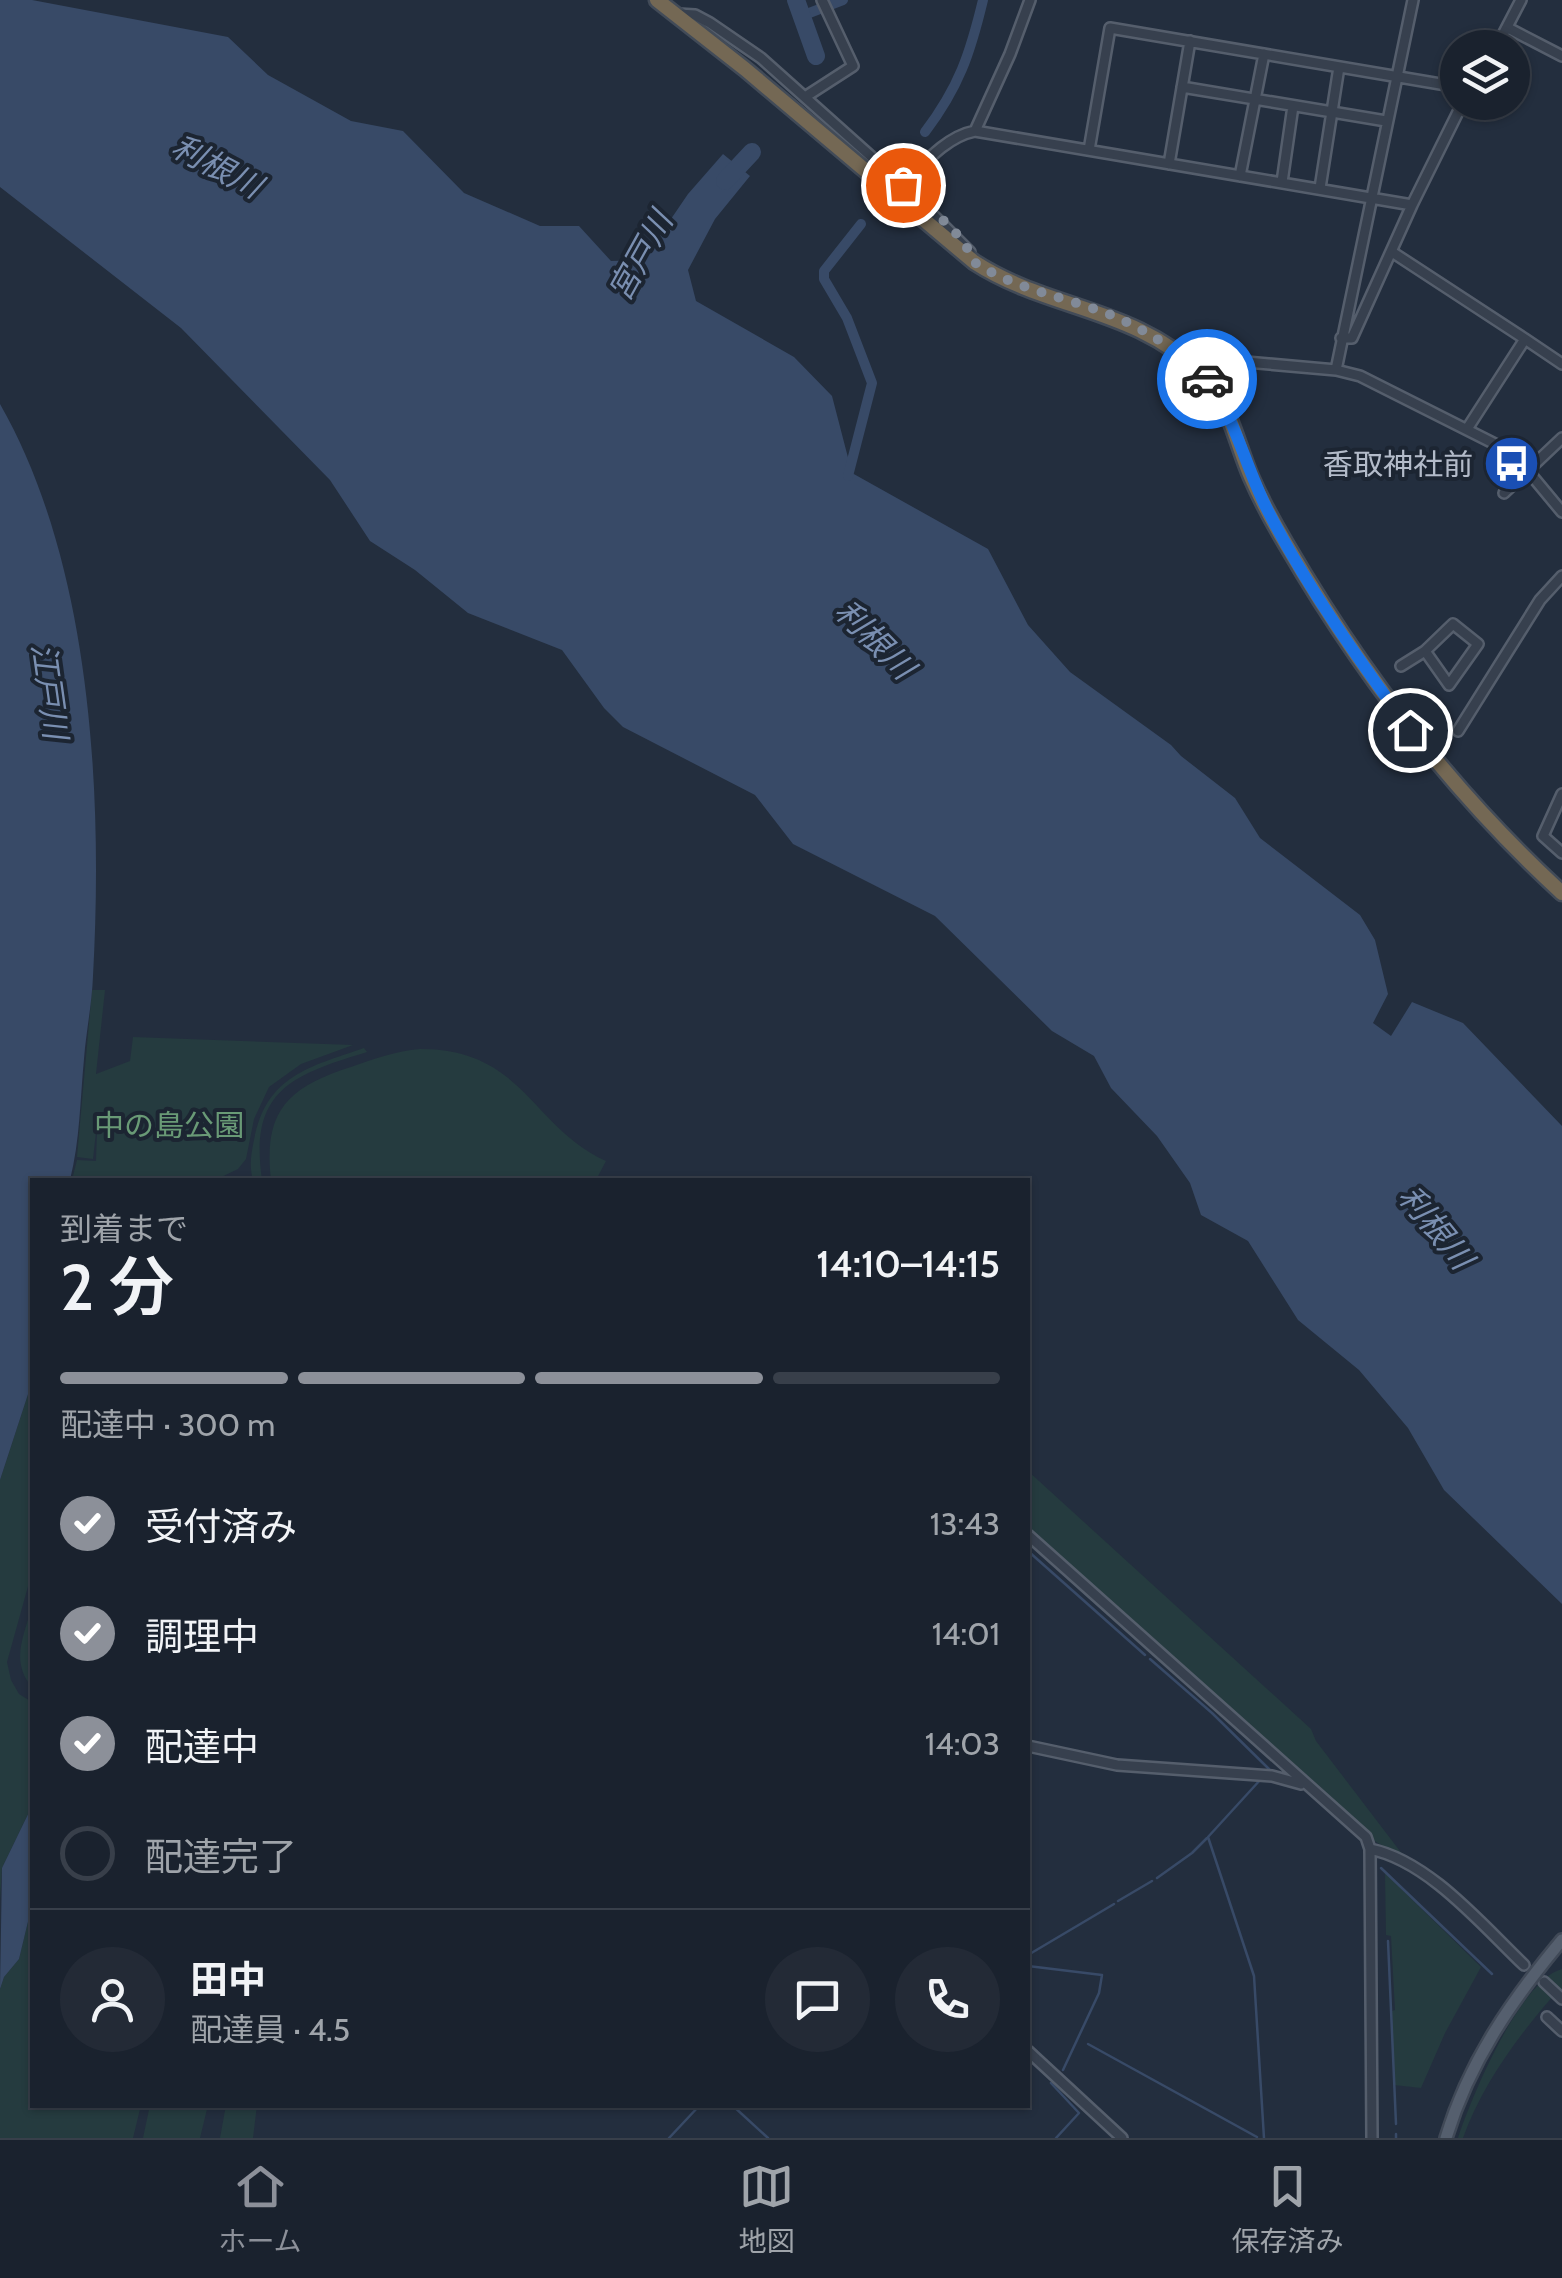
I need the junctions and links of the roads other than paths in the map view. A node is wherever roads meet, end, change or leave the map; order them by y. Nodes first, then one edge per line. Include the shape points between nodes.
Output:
1 (657, 0) edge
2 (1030, 0) edge
3 (1413, 0) edge
4 (1521, 0) edge
5 (825, 4) edge
6 (678, 14) junction
7 (1508, 28) joint
8 (1190, 42) junction
9 (1264, 54) junction
10 (1562, 56) edge
11 (1340, 66) junction
12 (1396, 76) junction
13 (1440, 84) edge
14 (1182, 87) junction
15 (805, 97) junction
16 (1255, 100) junction
17 (1292, 106) junction
18 (1332, 112) junction
19 (1454, 120) edge
20 (1386, 121) junction
21 (975, 131) junction
22 (1089, 150) junction
23 (1169, 164) junction
24 (1240, 176) junction
25 (1282, 182) junction
26 (903, 185) junction
27 (1320, 188) junction
28 (1370, 196) junction
29 (1412, 204) junction
30 (1392, 252) junction
31 (974, 262) junction
32 (1341, 338) junction
33 (1524, 339) junction
34 (1562, 364) edge
35 (1336, 370) junction
36 (1203, 374) junction
37 (1467, 429) junction
38 (1562, 438) edge
39 (1528, 472) junction
40 (1504, 493) dead end
41 (1562, 512) edge
42 (1562, 576) edge
43 (1425, 651) junction
44 (1401, 666) dead end
45 (1458, 731) dead end
46 (1562, 794) edge
47 (1562, 853) edge
48 (1562, 894) edge
49 (1030, 1537) edge
50 (1030, 1746) edge
51 (1308, 1787) junction
52 (1370, 1849) junction
53 (1562, 1940) edge
54 (1524, 1965) dead end
55 (1544, 1982) dead end
56 (1562, 1998) edge
57 (1547, 2017) dead end
58 (1562, 2030) edge
59 (1030, 2053) edge
60 (1122, 2138) edge
61 (1372, 2138) edge
62 (1446, 2138) edge

1 - 6 highway
2 - 21 street
3 - 12 street
4 - 7 street
5 - 15 street via 853,66
6 - 15 street via 710,23
6 - 31 highway
7 - 10 street
8 - 9 street
8 - 14 street
8 - 22 street via 1110,28
9 - 11 street
9 - 16 street
11 - 12 street
11 - 18 street
12 - 13 street
12 - 20 street
14 - 16 street
14 - 23 street
15 - 26 street
16 - 17 street
16 - 24 street
17 - 18 street
17 - 25 street
18 - 20 street
18 - 27 street
19 - 29 street
20 - 28 street
21 - 22 street
21 - 26 street via 954,138
22 - 23 street
23 - 24 street
24 - 25 street
25 - 27 street
26 - 31 street via 970,250
27 - 28 street
28 - 29 street
28 - 32 street
29 - 30 street
30 - 32 street via 1352,338
30 - 33 street
31 - 36 highway via 1026,290 1124,321
32 - 35 street
33 - 34 street
33 - 37 street
35 - 36 street via 1235,361
35 - 37 street
36 - 48 highway via 1274,524 1354,653 1458,788
37 - 39 street
38 - 39 street
39 - 40 street
39 - 41 street
42 - 45 street
43 - 43 street via 1454,624 1478,644 1449,684
43 - 44 street
46 - 47 street via 1543,836
49 - 51 street
50 - 51 street via 1117,1765 1272,1776
51 - 52 street
52 - 54 street via 1424,1873
52 - 61 street
53 - 62 main road via 1481,2052
55 - 56 street
57 - 58 street
59 - 60 street

